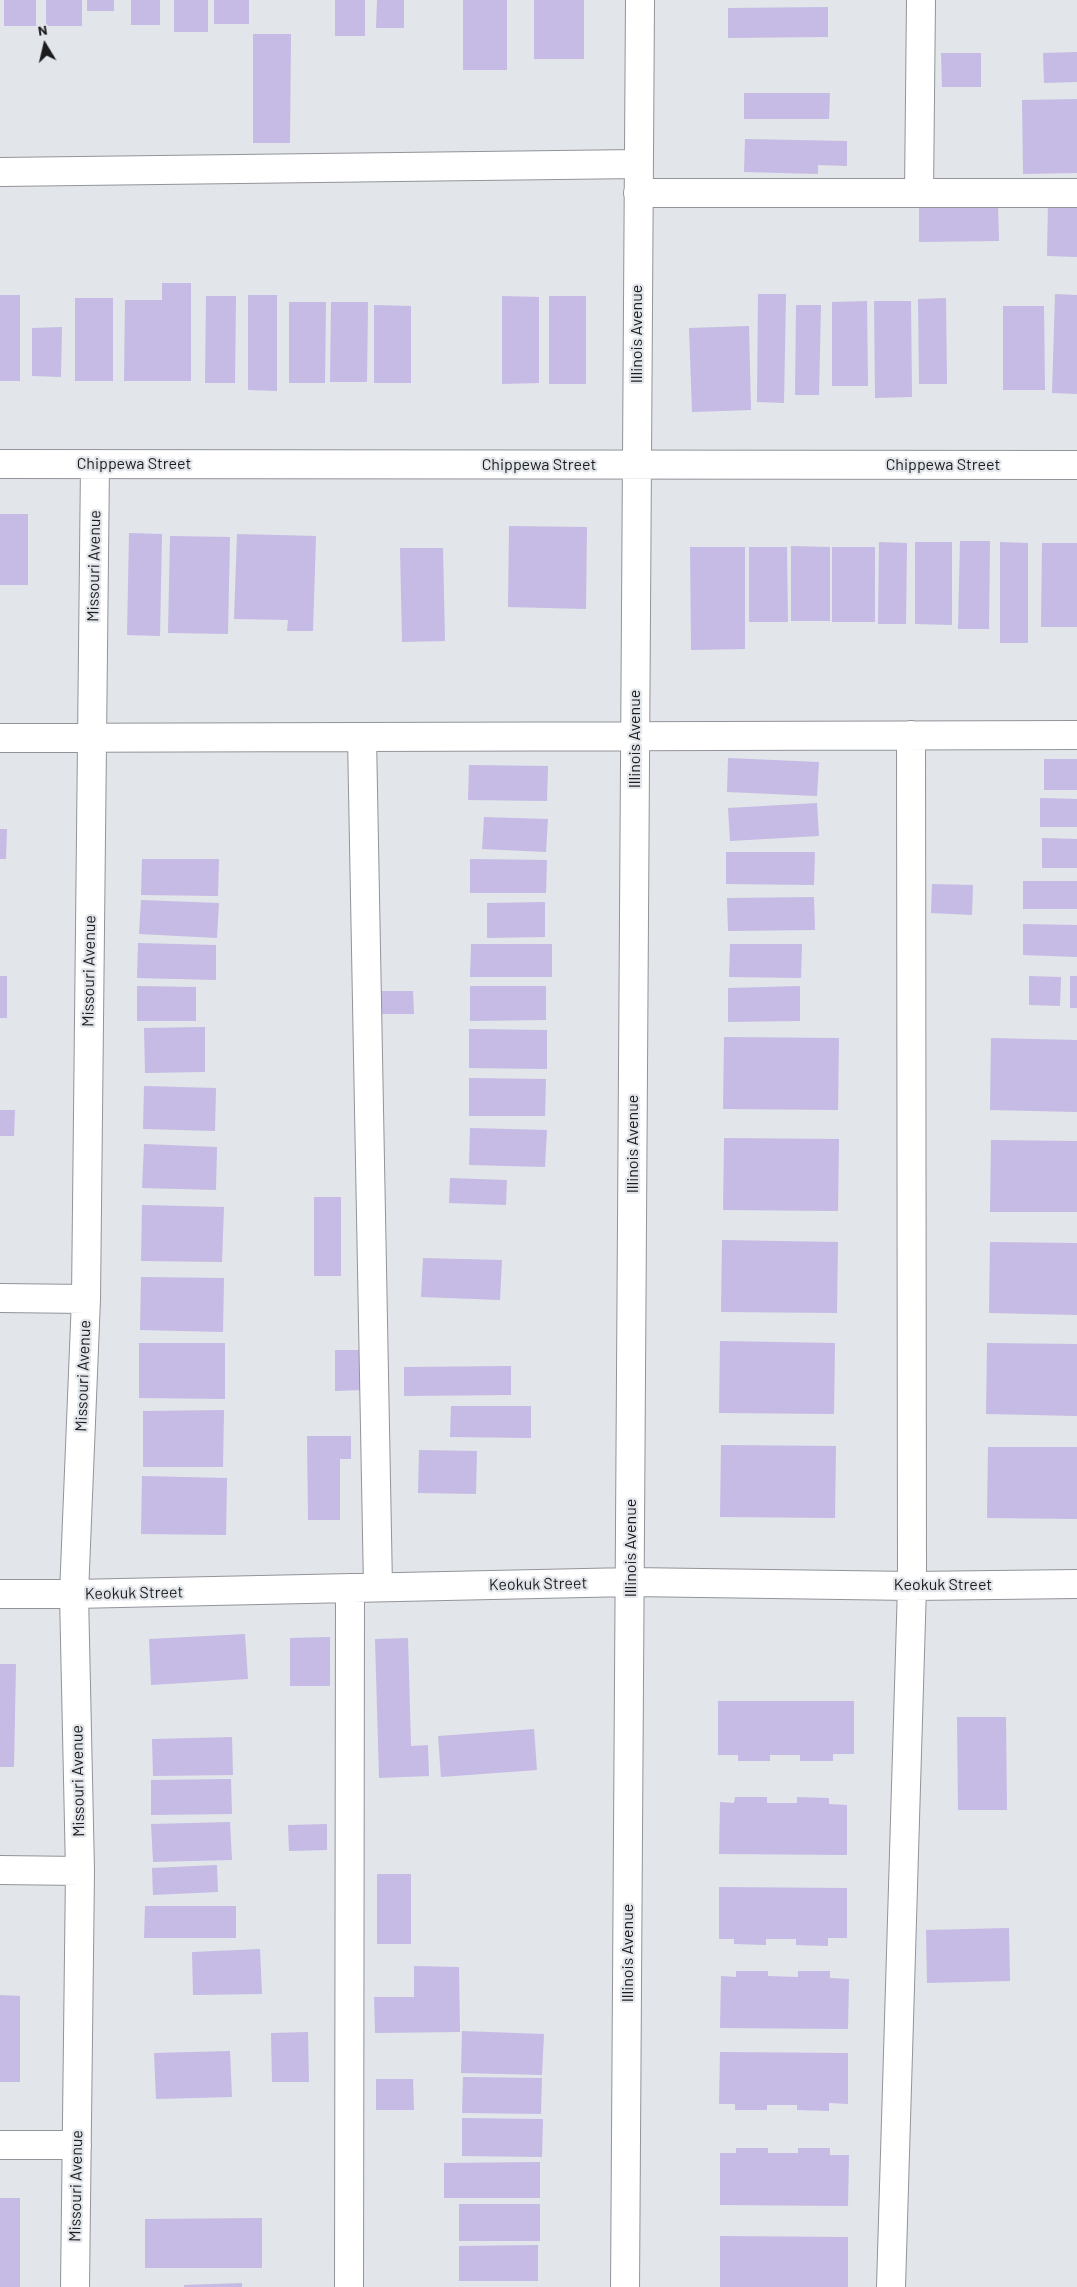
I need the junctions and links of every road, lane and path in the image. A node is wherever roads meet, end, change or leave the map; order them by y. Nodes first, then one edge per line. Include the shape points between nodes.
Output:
1 (640, 0) edge
2 (921, 0) edge
3 (638, 164) junction
4 (0, 172) edge
5 (1077, 192) edge
6 (638, 193) junction
7 (920, 193) junction
8 (0, 464) edge
9 (95, 464) junction
10 (636, 465) junction
11 (1077, 465) edge
12 (1077, 734) edge
13 (911, 735) junction
14 (635, 736) junction
15 (362, 737) junction
16 (0, 738) edge
17 (92, 738) junction
18 (0, 1298) edge
19 (86, 1298) junction
20 (631, 1582) junction
21 (1077, 1584) edge
22 (912, 1586) junction
23 (378, 1587) junction
24 (350, 1588) junction
25 (0, 1594) edge
26 (74, 1594) junction
27 (0, 1870) edge
28 (80, 1871) junction
29 (0, 2145) edge
30 (77, 2145) junction
31 (75, 2287) edge
32 (349, 2287) edge
33 (625, 2287) edge
34 (891, 2287) edge

1 - 3 street, Illinois Avenue
2 - 7 street
3 - 4 street
3 - 6 street, Illinois Avenue
5 - 7 street
6 - 7 street
6 - 10 street, Illinois Avenue
8 - 9 street, Chippewa Street
9 - 10 street, Chippewa Street
9 - 17 street, Missouri Avenue
10 - 11 street, Chippewa Street
10 - 14 street, Illinois Avenue
12 - 13 street
13 - 14 street
13 - 22 street
14 - 15 street
14 - 20 street, Illinois Avenue
15 - 17 street
15 - 23 street
16 - 17 street
17 - 19 street, Missouri Avenue
18 - 19 street
19 - 26 street, Missouri Avenue
20 - 22 street, Keokuk Street
20 - 23 street, Keokuk Street
20 - 33 street, Illinois Avenue
21 - 22 street, Keokuk Street
22 - 34 street
23 - 24 street, Keokuk Street
24 - 26 street, Keokuk Street
24 - 32 street
25 - 26 street, Keokuk Street
26 - 28 street, Missouri Avenue
27 - 28 street
28 - 30 street, Missouri Avenue
29 - 30 street
30 - 31 street, Missouri Avenue

